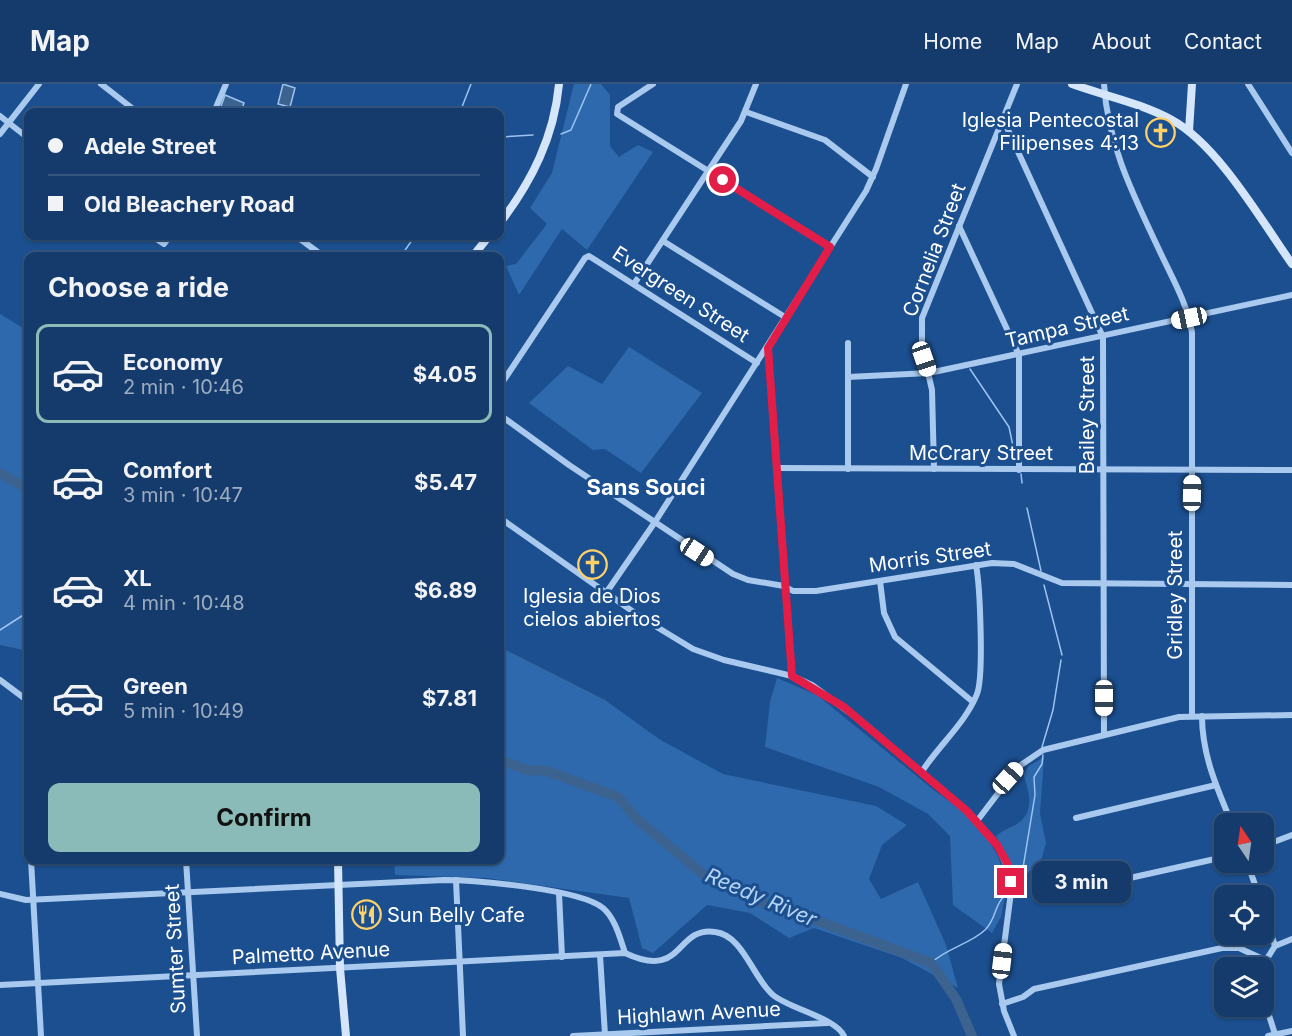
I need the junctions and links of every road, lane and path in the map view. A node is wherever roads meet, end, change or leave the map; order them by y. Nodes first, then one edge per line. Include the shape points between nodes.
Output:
1 (39, 84) edge
2 (101, 84) edge
3 (226, 84) edge
4 (559, 84) edge
5 (653, 84) edge
6 (756, 84) edge
7 (1017, 84) edge
8 (1072, 84) edge
9 (1104, 84) edge
10 (1192, 84) edge
11 (1248, 84) edge
12 (904, 85) edge
13 (1105, 95) junction
14 (132, 108) edge
15 (216, 108) edge
16 (746, 112) junction
17 (0, 116) edge
18 (1003, 119) junction
19 (9, 123) junction
20 (1189, 131) junction
21 (0, 134) edge
22 (24, 135) edge
23 (1292, 153) edge
24 (709, 171) junction
25 (873, 177) junction
26 (504, 217) edge
27 (959, 226) junction
28 (301, 240) edge
29 (486, 240) edge
30 (663, 241) junction
31 (830, 247) junction
32 (318, 252) edge
33 (476, 252) edge
34 (1290, 258) edge
35 (634, 284) junction
36 (1292, 295) edge
37 (785, 317) junction
38 (1189, 318) junction
39 (1103, 337) junction
40 (848, 343) dead end
41 (768, 348) junction
42 (1019, 356) junction
43 (757, 363) junction
44 (929, 374) junction
45 (848, 377) junction
46 (504, 380) edge
47 (504, 418) edge
48 (777, 468) junction
49 (848, 469) junction
50 (934, 469) junction
51 (1019, 470) junction
52 (1104, 470) junction
53 (1192, 470) junction
54 (1292, 470) edge
55 (504, 521) edge
56 (656, 522) junction
57 (976, 565) junction
58 (880, 581) junction
59 (1104, 584) junction
60 (1191, 585) junction
61 (1292, 585) edge
62 (787, 588) junction
63 (606, 593) junction
64 (792, 676) junction
65 (0, 680) edge
66 (24, 698) edge
67 (973, 702) junction
68 (1292, 715) edge
69 (1192, 716) junction
70 (1202, 716) junction
71 (1104, 734) junction
72 (921, 773) junction
73 (1216, 785) junction
74 (1227, 813) edge
75 (1076, 818) dead end
76 (977, 821) junction
77 (1292, 835) edge
78 (1274, 842) edge
79 (1214, 859) edge
80 (31, 864) edge
81 (186, 864) edge
82 (338, 864) edge
83 (456, 880) junction
84 (338, 885) junction
85 (188, 892) junction
86 (1067, 892) dead end
87 (559, 893) junction
88 (0, 894) edge
89 (34, 900) junction
90 (1292, 939) edge
91 (1274, 943) edge
92 (1275, 946) junction
93 (625, 953) junction
94 (600, 955) junction
95 (562, 957) junction
96 (1258, 957) edge
97 (1267, 957) edge
98 (460, 962) junction
99 (340, 968) junction
100 (193, 976) junction
101 (39, 983) junction
102 (0, 985) edge
103 (1002, 1004) junction
104 (1268, 1017) edge
105 (828, 1023) junction
106 (1292, 1031) edge
107 (605, 1035) edge
108 (1272, 1035) edge
109 (41, 1036) edge
110 (196, 1036) edge
111 (346, 1036) edge
112 (463, 1036) edge
113 (573, 1036) edge
114 (844, 1036) edge
115 (1014, 1036) edge

1 - 19 street
2 - 14 street
3 - 15 street
4 - 26 main road via 539,161
5 - 24 street via 618,107 617,114
6 - 16 street
7 - 18 street, Cornelia Street
8 - 13 main road
9 - 13 street, Gridley Street
10 - 20 main road
11 - 23 street
12 - 25 street
13 - 20 main road via 1161,114
13 - 38 street, Gridley Street via 1122,170
16 - 24 street
16 - 25 street via 825,140
17 - 19 street
18 - 27 street, Cornelia Street
18 - 39 street, Bailey Street
19 - 21 street
19 - 22 street
20 - 34 main road via 1219,163
24 - 30 street
24 - 31 street
25 - 31 street
27 - 42 street
27 - 44 street, Cornelia Street via 922,318 922,346
28 - 32 street
29 - 33 main road
30 - 35 street
30 - 37 street
31 - 37 street
35 - 43 street, Evergreen Street
35 - 46 street, Evergreen Street via 586,256
36 - 38 street, Tampa Street
37 - 41 street
38 - 39 street, Tampa Street
38 - 53 street, Gridley Street via 1193,350
39 - 42 street, Tampa Street
39 - 52 street, Bailey Street
40 - 45 street
41 - 43 street
41 - 48 street
42 - 44 street, Tampa Street
42 - 51 street
43 - 56 street
44 - 45 street, Tampa Street
44 - 50 street, Cornelia Street
45 - 49 street
47 - 56 street, Morris Street
48 - 49 street, McCrary Street
48 - 62 street
49 - 50 street, McCrary Street
50 - 51 street, McCrary Street
51 - 52 street, McCrary Street
52 - 53 street, McCrary Street
52 - 59 street, Bailey Street
53 - 54 street, McCrary Street
53 - 60 street, Gridley Street
55 - 63 street
56 - 62 street, Morris Street via 733,574
56 - 63 street
57 - 58 street, Morris Street
57 - 59 street, Morris Street via 1009,563 1051,580
57 - 67 street via 980,590 979,682
58 - 62 street, Morris Street via 816,591
58 - 67 street via 884,614 895,637
59 - 60 street, Morris Street
59 - 71 street, Bailey Street
60 - 61 street, Morris Street
60 - 69 street, Gridley Street
62 - 64 street
63 - 64 street via 693,649
64 - 72 street via 844,707
65 - 66 street
67 - 72 street
68 - 70 street
69 - 70 street
69 - 71 street
70 - 73 street via 1204,749
71 - 76 street via 1043,750 1028,758
72 - 76 street
73 - 74 street
73 - 75 street
76 - 103 street via 1004,857 1011,882 999,984
77 - 78 street
79 - 86 street
80 - 89 street
81 - 85 street, Sumter Street
82 - 84 main road
83 - 84 street
83 - 87 street
83 - 98 street
84 - 85 street
84 - 99 main road
85 - 89 street
85 - 100 street, Sumter Street
87 - 93 street via 604,909
87 - 95 street
88 - 89 street
89 - 101 street
90 - 92 street
91 - 92 street
92 - 97 street
93 - 94 street, Palmetto Avenue
93 - 105 street via 644,962 659,962 673,956 698,934 721,933 735,943 773,995
94 - 95 street, Palmetto Avenue
94 - 107 street
95 - 98 street, Palmetto Avenue
96 - 103 street via 1239,948 1222,948 1034,989
98 - 99 street, Palmetto Avenue
98 - 112 street
99 - 100 street, Palmetto Avenue
99 - 111 main road
100 - 101 street, Palmetto Avenue
100 - 110 street, Sumter Street
101 - 102 street, Palmetto Avenue
101 - 109 street
103 - 115 street
104 - 108 street
105 - 107 street, Highlawn Avenue
105 - 114 street
106 - 108 street
107 - 113 street, Highlawn Avenue

